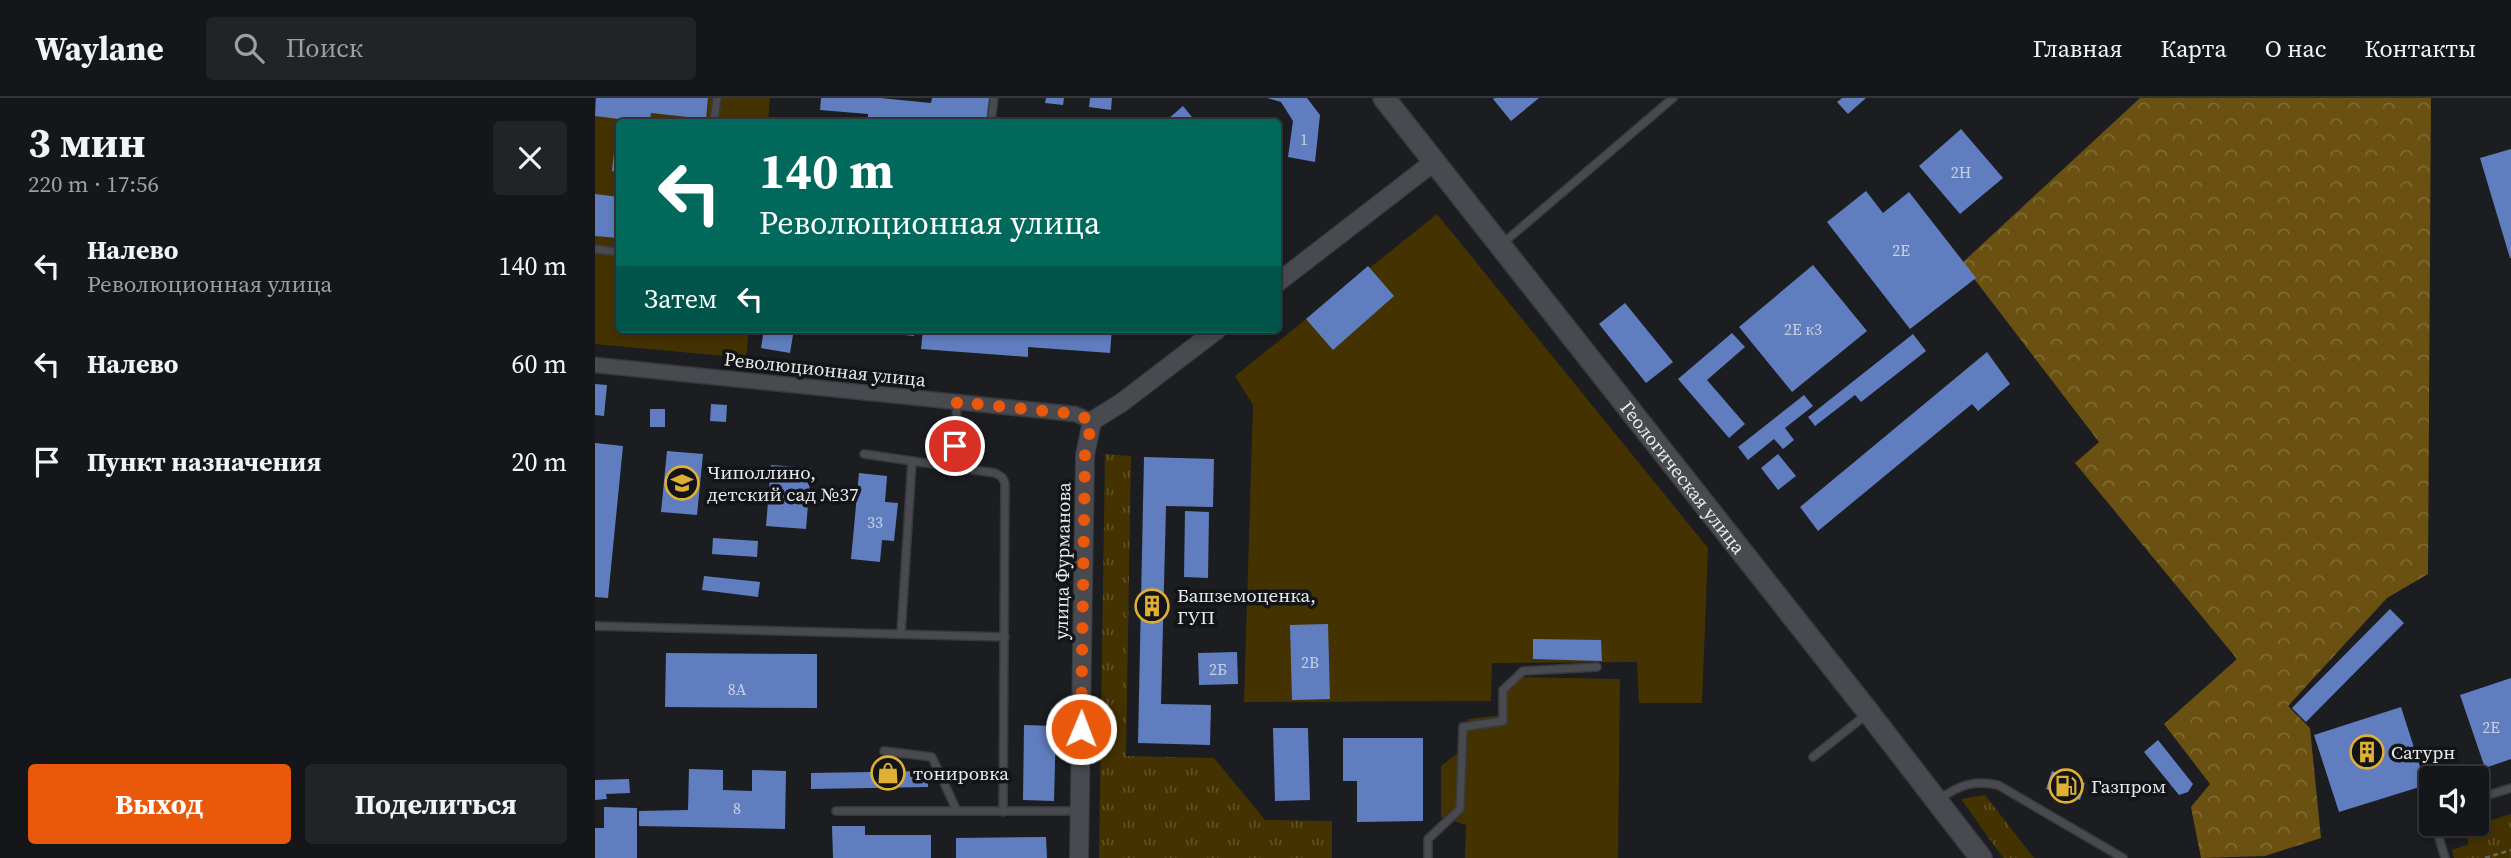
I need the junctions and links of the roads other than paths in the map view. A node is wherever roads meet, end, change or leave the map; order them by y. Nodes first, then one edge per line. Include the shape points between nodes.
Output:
1 (717, 98) edge
2 (994, 98) edge
3 (1384, 98) edge
4 (1673, 98) edge
5 (714, 119) edge
6 (991, 119) edge
7 (1435, 161) junction
8 (1501, 245) junction
9 (595, 249) edge
10 (616, 251) edge
11 (1281, 280) edge
12 (1212, 333) edge
13 (595, 365) edge
14 (957, 402) junction
15 (1092, 421) junction
16 (864, 454) dead end
17 (912, 461) junction
18 (954, 467) junction
19 (595, 625) edge
20 (901, 634) junction
21 (1005, 637) junction
22 (1597, 667) dead end
23 (1869, 713) junction
24 (884, 751) dead end
25 (1813, 757) dead end
26 (2511, 788) edge
27 (2489, 795) edge
28 (1938, 800) junction
29 (836, 811) dead end
30 (957, 811) junction
31 (1080, 811) junction
32 (1003, 812) junction
33 (2439, 836) edge
34 (1079, 858) edge
35 (1428, 858) edge
36 (1980, 858) edge
37 (2123, 858) edge
38 (2445, 858) edge

1 - 5 lane
2 - 6 lane
3 - 7 main road, Геологическая улица
4 - 8 lane
7 - 8 main road, Геологическая улица
7 - 11 street
8 - 23 main road, Геологическая улица
9 - 10 lane
12 - 15 street
13 - 14 street, Революционная улица
14 - 15 street, Революционная улица via 1075,414
14 - 18 lane
15 - 31 street, улица Фурманова via 1085,455
16 - 17 lane
17 - 18 lane
17 - 20 lane
18 - 21 lane via 995,473 1005,483
19 - 20 lane
20 - 21 lane
21 - 32 lane
22 - 35 lane via 1523,671 1503,690 1503,721 1463,727 1460,809 1427,839
23 - 25 lane
23 - 28 main road, Геологическая улица
24 - 30 lane via 932,757
26 - 27 lane
28 - 36 main road, Геологическая улица
28 - 37 lane via 1971,782 1998,785
29 - 30 lane
30 - 32 lane
31 - 32 lane
31 - 34 street, улица Фурманова
33 - 38 lane

